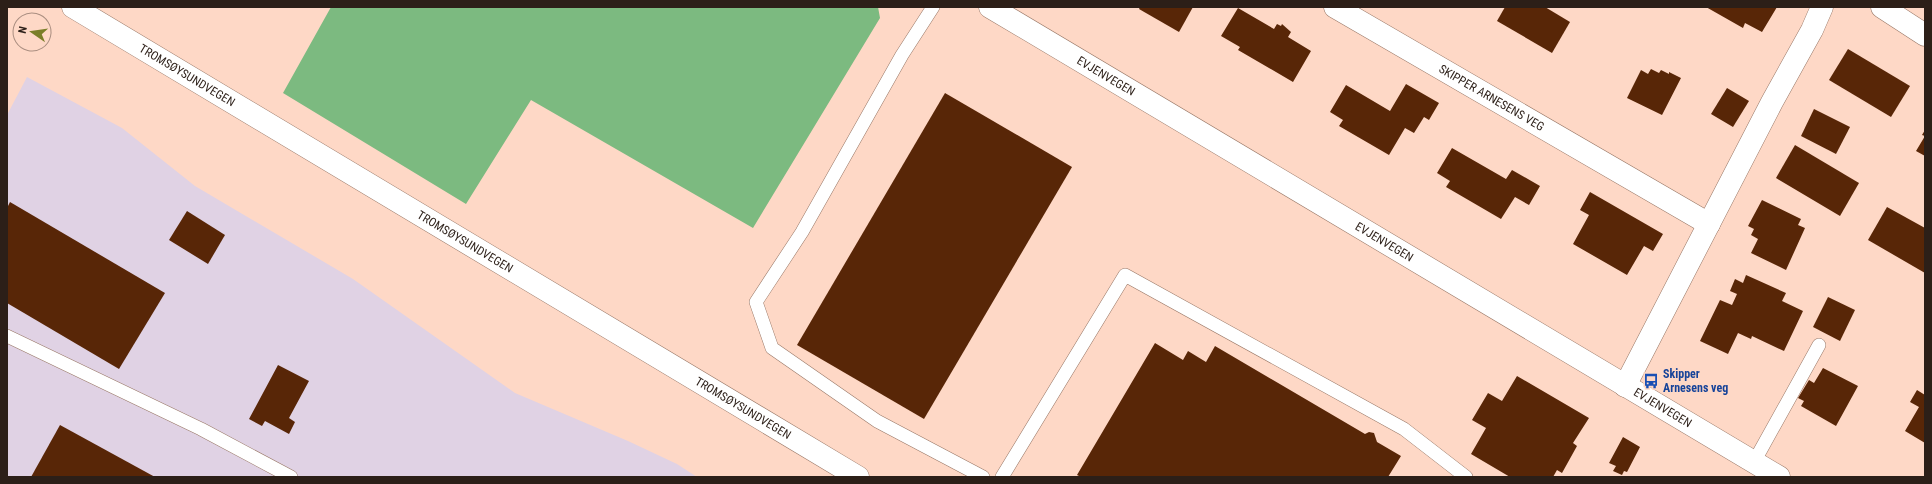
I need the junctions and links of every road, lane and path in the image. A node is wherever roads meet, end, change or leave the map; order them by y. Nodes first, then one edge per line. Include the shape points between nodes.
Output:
1 (72, 7) edge
2 (933, 7) edge
3 (990, 7) edge
4 (1335, 7) edge
5 (1822, 7) edge
6 (1882, 7) edge
7 (1925, 35) edge
8 (1709, 224) junction
9 (7, 336) edge
10 (1819, 345) dead end
11 (1625, 386) junction
12 (1754, 462) junction
13 (291, 477) edge
14 (858, 477) edge
15 (983, 477) edge
16 (1002, 477) edge
17 (1466, 477) edge
18 (1779, 477) edge

1 - 14 main road, TROMSØYSUNDVEGEN
2 - 15 lane via 902,55 802,232 756,302 772,348 877,421
3 - 11 main road, EVJENVEGEN
4 - 8 main road, SKIPPER ARNESENS VEG
5 - 8 main road
6 - 7 main road
8 - 11 main road
9 - 13 lane via 201,429
10 - 12 lane
11 - 12 main road, EVJENVEGEN
12 - 18 main road, EVJENVEGEN
16 - 17 lane via 1125,275 1404,429

